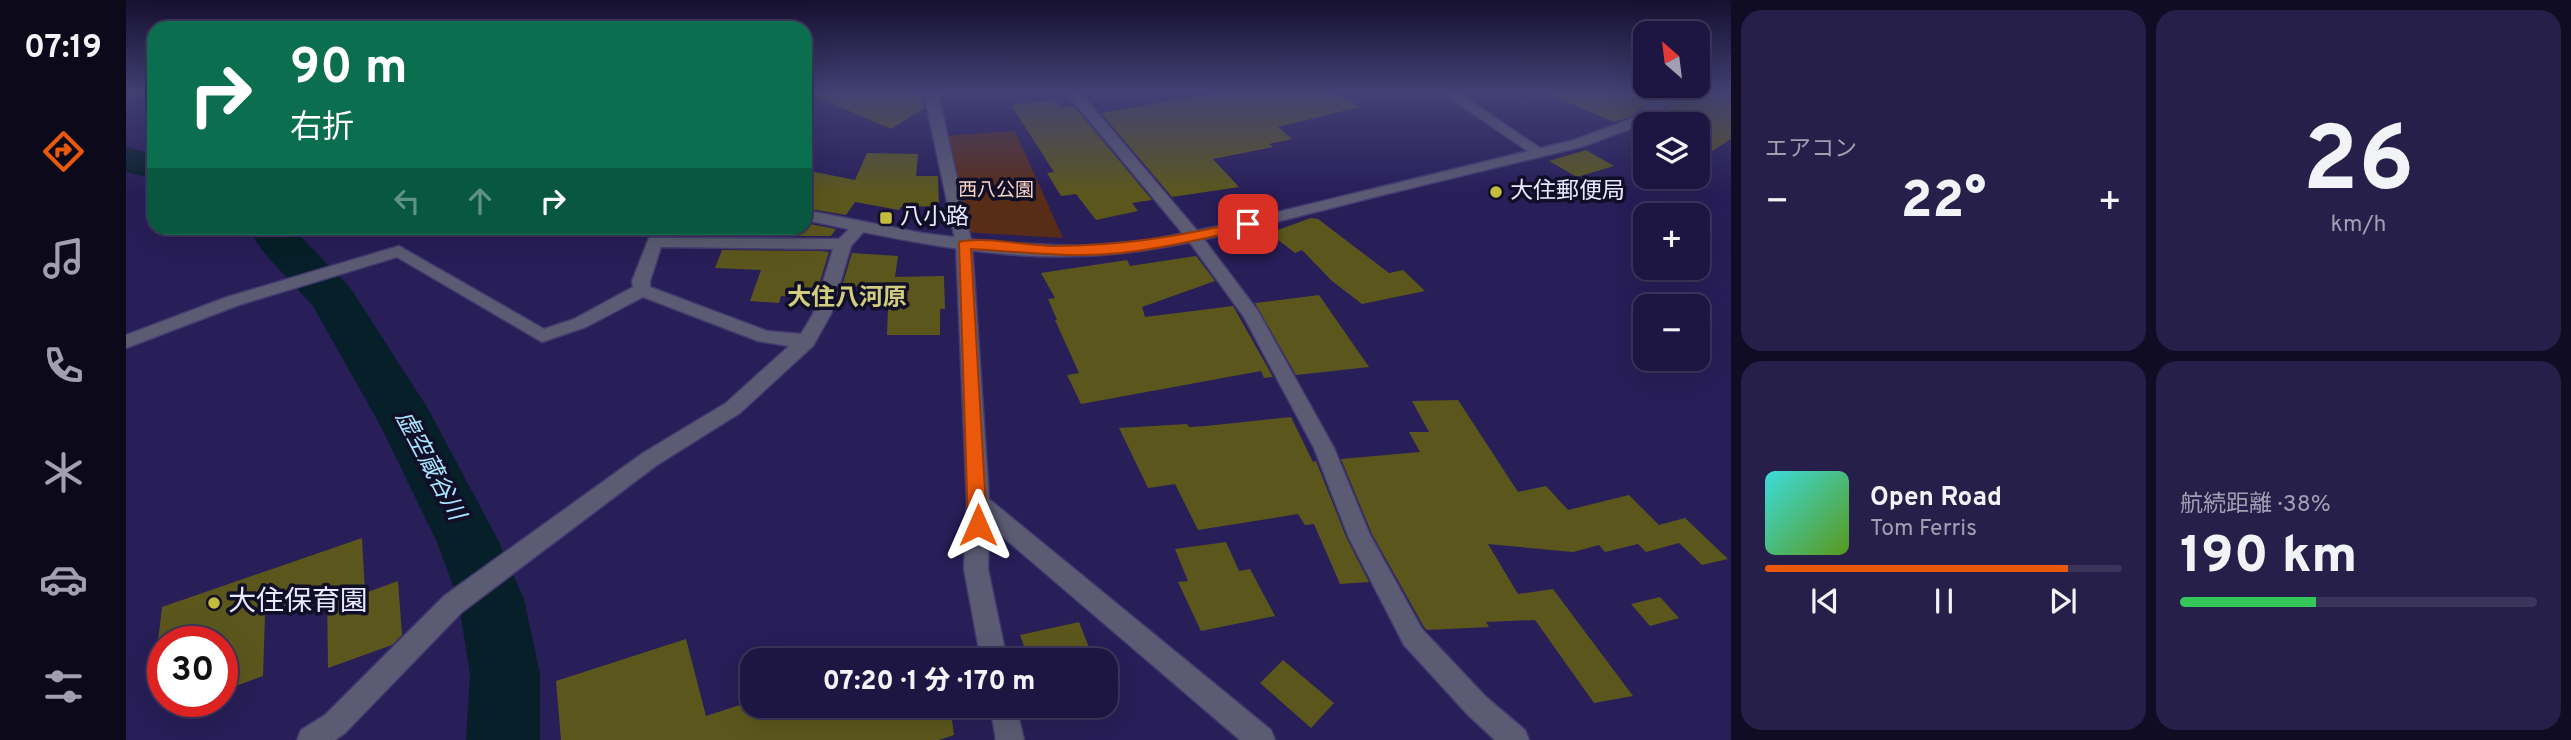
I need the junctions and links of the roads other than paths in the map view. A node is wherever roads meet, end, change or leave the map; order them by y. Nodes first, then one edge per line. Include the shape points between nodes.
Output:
1 (938, 126) edge
2 (1101, 126) edge
3 (1499, 126) edge
4 (1626, 126) edge
5 (1541, 153) junction
6 (812, 217) edge
7 (860, 227) junction
8 (1194, 237) junction
9 (843, 244) junction
10 (964, 244) junction
11 (642, 290) junction
12 (806, 341) junction
13 (126, 342) edge
14 (978, 503) junction
15 (992, 648) edge
16 (1006, 718) edge
17 (336, 732) edge
18 (311, 740) edge
19 (1010, 740) edge
20 (1261, 740) edge
21 (1515, 740) edge

1 - 10 street
2 - 8 street
3 - 5 street
4 - 5 street
5 - 8 street
6 - 7 street
7 - 9 street
7 - 10 street
8 - 10 street via 1119,249
8 - 21 street via 1252,315 1324,448 1360,538 1413,637
9 - 11 street via 655,242 640,281
9 - 12 street via 822,314
10 - 14 street
11 - 12 street via 765,337
11 - 13 street via 580,323 542,336 399,251 233,301
12 - 17 street via 733,408 650,459 453,604
14 - 15 street via 976,569
14 - 20 street
16 - 19 street
17 - 18 street

